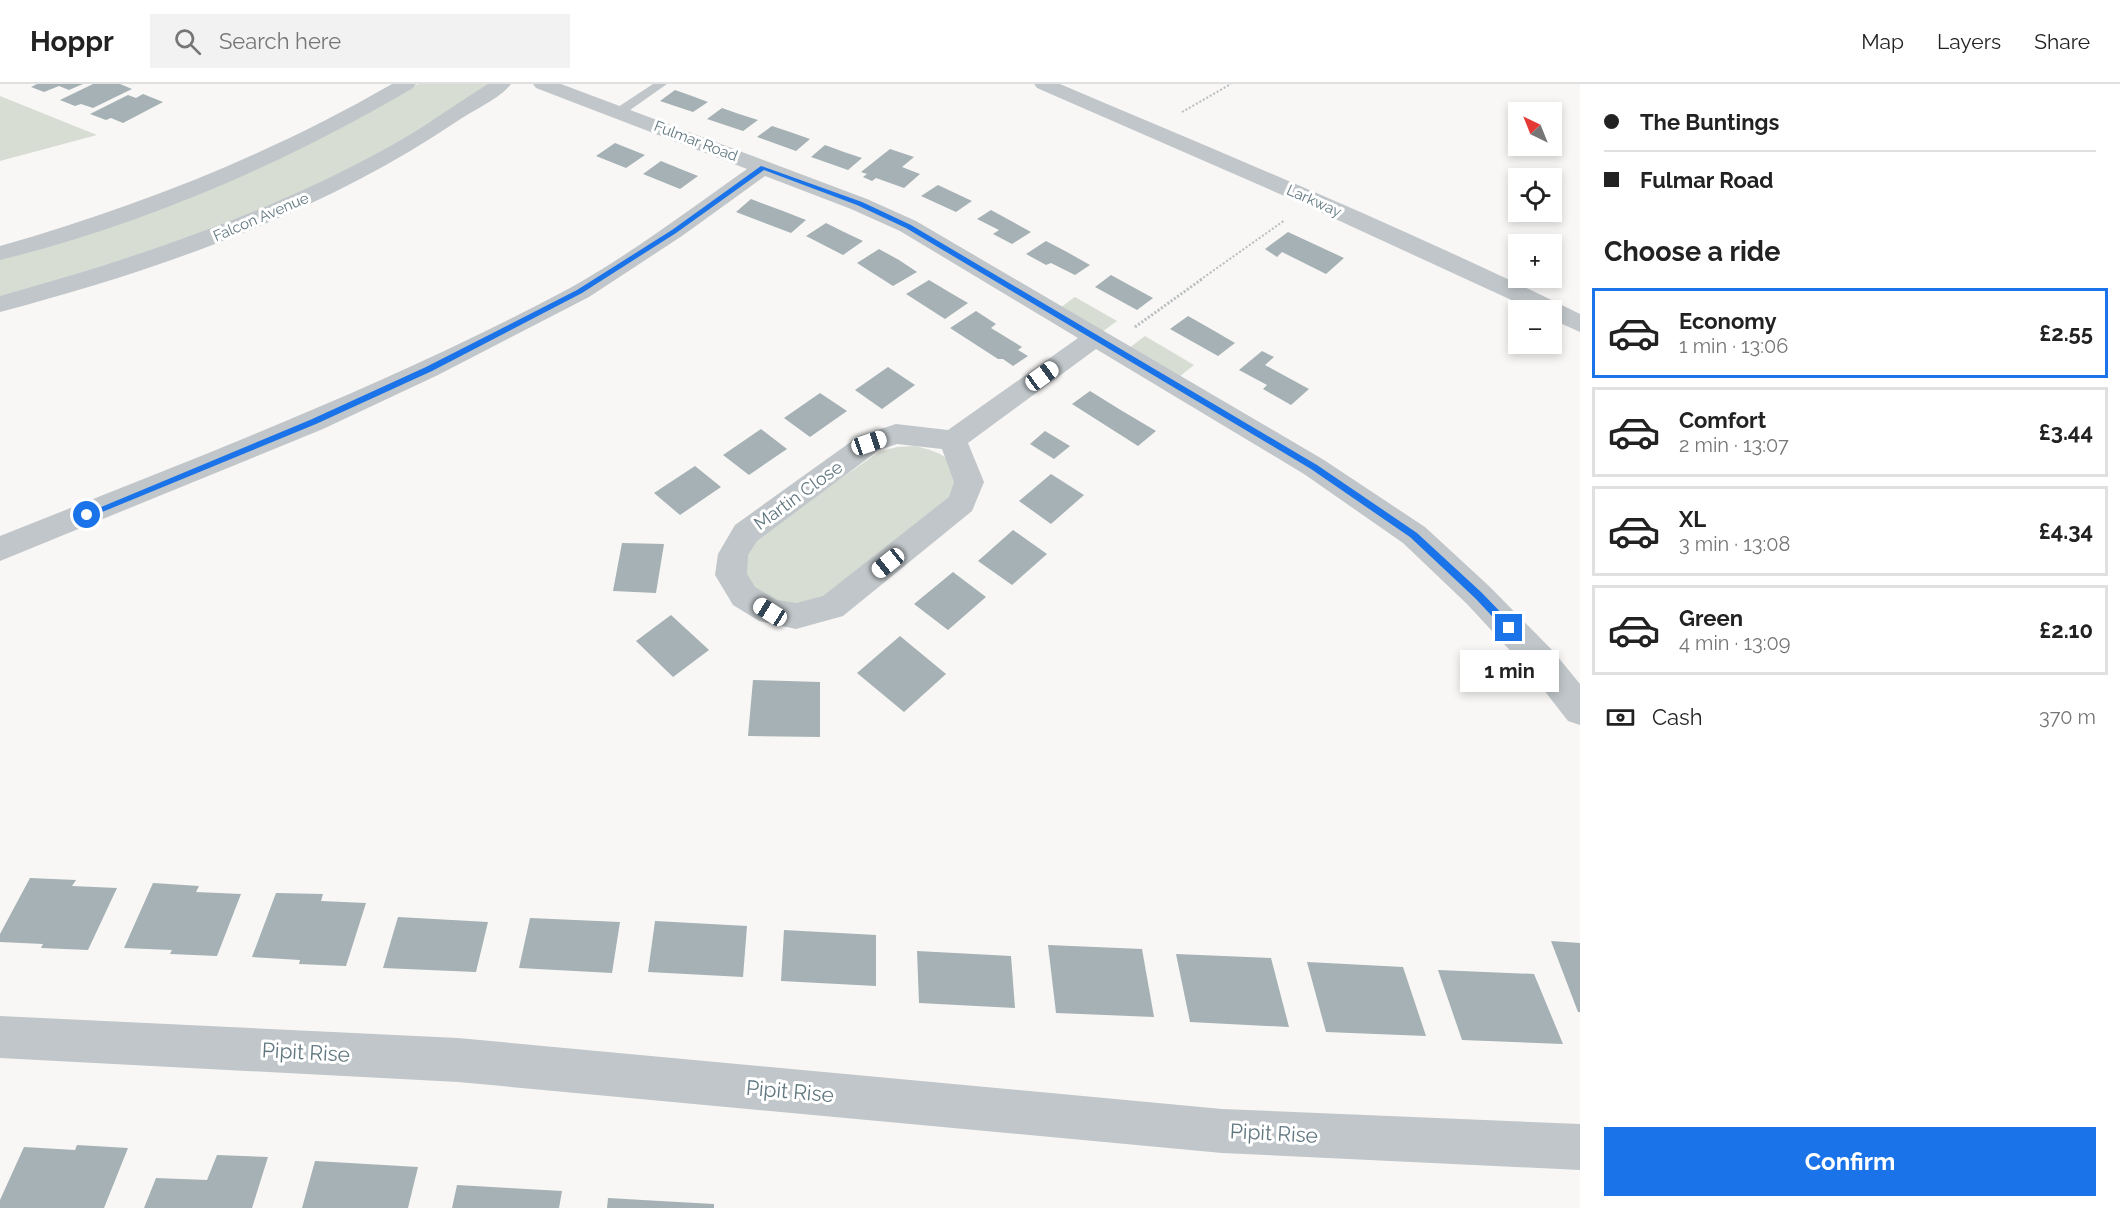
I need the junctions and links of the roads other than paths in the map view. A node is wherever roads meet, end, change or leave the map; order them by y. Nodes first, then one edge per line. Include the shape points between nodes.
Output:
1 (406, 84) edge
2 (501, 84) edge
3 (543, 84) edge
4 (661, 84) edge
5 (1044, 84) edge
6 (619, 112) junction
7 (763, 167) junction
8 (0, 253) edge
9 (0, 304) edge
10 (1580, 324) edge
11 (1103, 341) junction
12 (953, 440) junction
13 (0, 549) edge
14 (1580, 710) edge
15 (0, 1037) edge
16 (1580, 1147) edge

1 - 8 street via 326,129 197,187 55,238
2 - 9 street, Falcon Avenue via 393,153 256,220 81,282
3 - 6 street, Fulmar Road
4 - 6 lane
5 - 10 street, Larkway via 1313,200
6 - 7 street, Fulmar Road
7 - 11 street, Fulmar Road via 909,226
7 - 13 street via 580,292 429,369 313,422
11 - 12 street
11 - 14 street, Fulmar Road via 1314,467 1414,535 1478,595
12 - 12 street, Martin Close via 969,482 962,503 832,608 796,616 770,612 744,596 731,575 733,554 746,533 869,443 896,434
15 - 16 street, Pipit Rise via 458,1059 1222,1131

